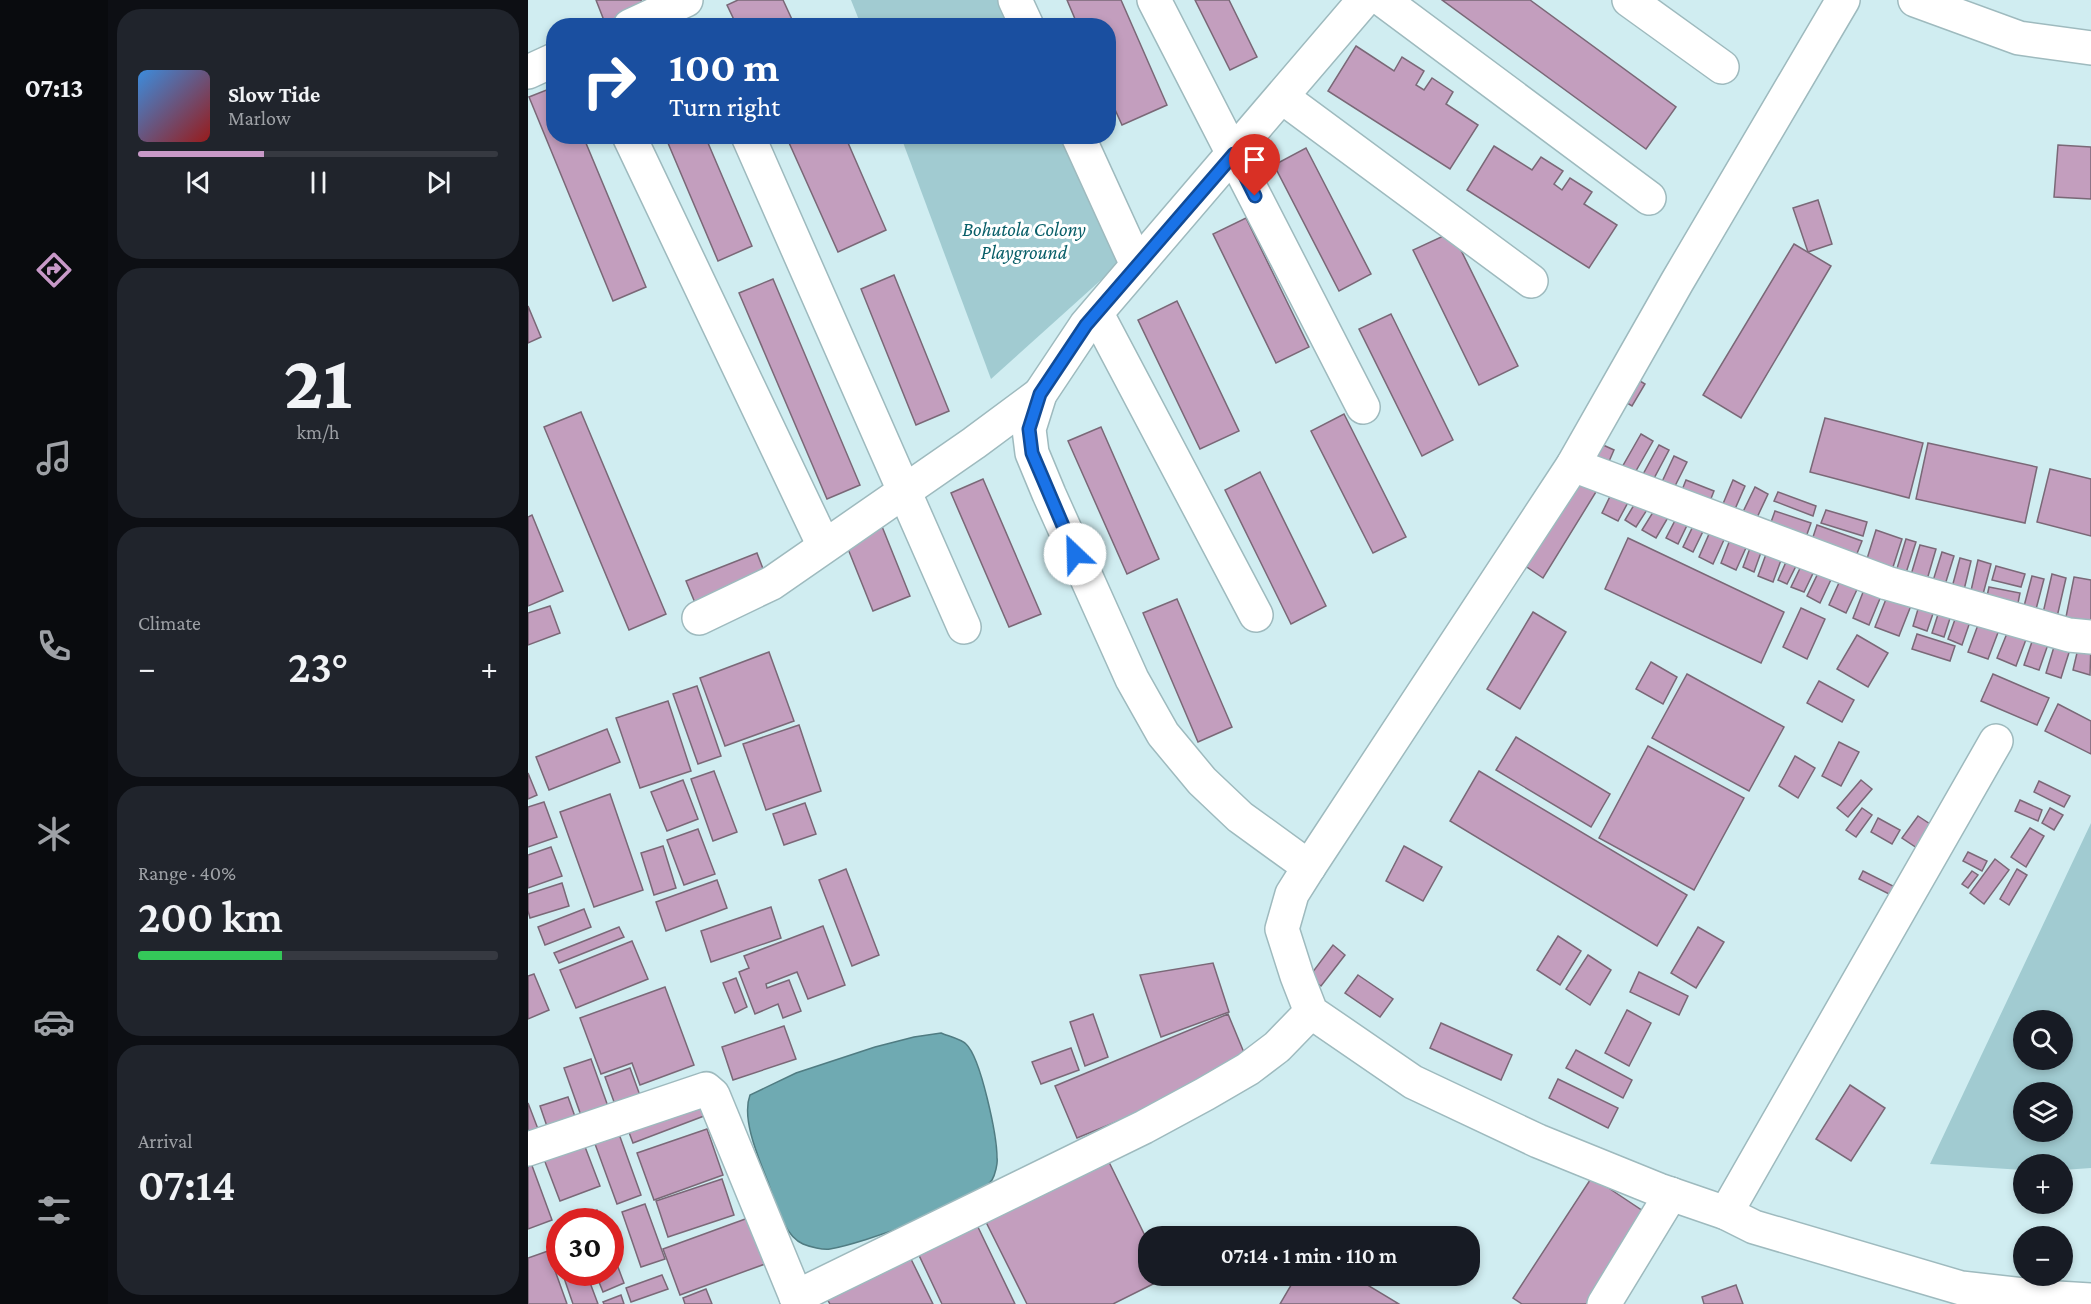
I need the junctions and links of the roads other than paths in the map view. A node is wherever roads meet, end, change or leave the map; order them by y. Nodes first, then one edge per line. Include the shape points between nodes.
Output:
1 (687, 0) edge
2 (1015, 0) edge
3 (1154, 0) edge
4 (1364, 0) edge
5 (1383, 0) edge
6 (1629, 0) edge
7 (1843, 0) edge
8 (1916, 0) edge
9 (648, 18) edge
10 (695, 18) edge
11 (1023, 18) edge
12 (2091, 48) edge
13 (546, 64) edge
14 (1722, 67) dead end
15 (528, 72) edge
16 (1281, 97) junction
17 (633, 144) edge
18 (752, 144) edge
19 (1082, 144) edge
20 (1234, 154) junction
21 (1649, 198) dead end
22 (1137, 266) junction
23 (1531, 281) dead end
24 (1097, 314) junction
25 (1040, 394) junction
26 (1363, 407) dead end
27 (1573, 465) junction
28 (904, 490) junction
29 (824, 546) junction
30 (1256, 615) dead end
31 (699, 618) dead end
32 (964, 627) dead end
33 (2091, 637) edge
34 (1996, 741) dead end
35 (1309, 867) junction
36 (1311, 1012) junction
37 (528, 1149) edge
38 (1671, 1194) junction
39 (1726, 1213) junction
40 (798, 1300) edge
41 (2091, 1300) edge
42 (1604, 1304) edge

1 - 9 street
1 - 10 street
2 - 11 street
3 - 20 street
4 - 16 street
5 - 21 street
6 - 14 street
7 - 27 street
8 - 12 street via 2019,38
13 - 15 street
16 - 20 street
16 - 23 street
17 - 29 street
18 - 28 street
19 - 22 street
20 - 22 street
20 - 26 street
22 - 24 street
24 - 25 street
24 - 30 street
25 - 28 street
25 - 35 street via 1029,429 1032,453 1132,680 1162,734 1202,782 1240,817
27 - 33 street via 1887,583 2069,635
27 - 35 street
28 - 29 street
28 - 32 street
29 - 31 street via 772,583
34 - 39 street
35 - 36 street via 1292,894 1282,929
36 - 38 street via 1413,1082 1538,1141
36 - 40 street via 1277,1047 1205,1094
37 - 40 street via 706,1089 713,1095
38 - 39 street
38 - 42 street
39 - 41 street via 1754,1227 1961,1288

